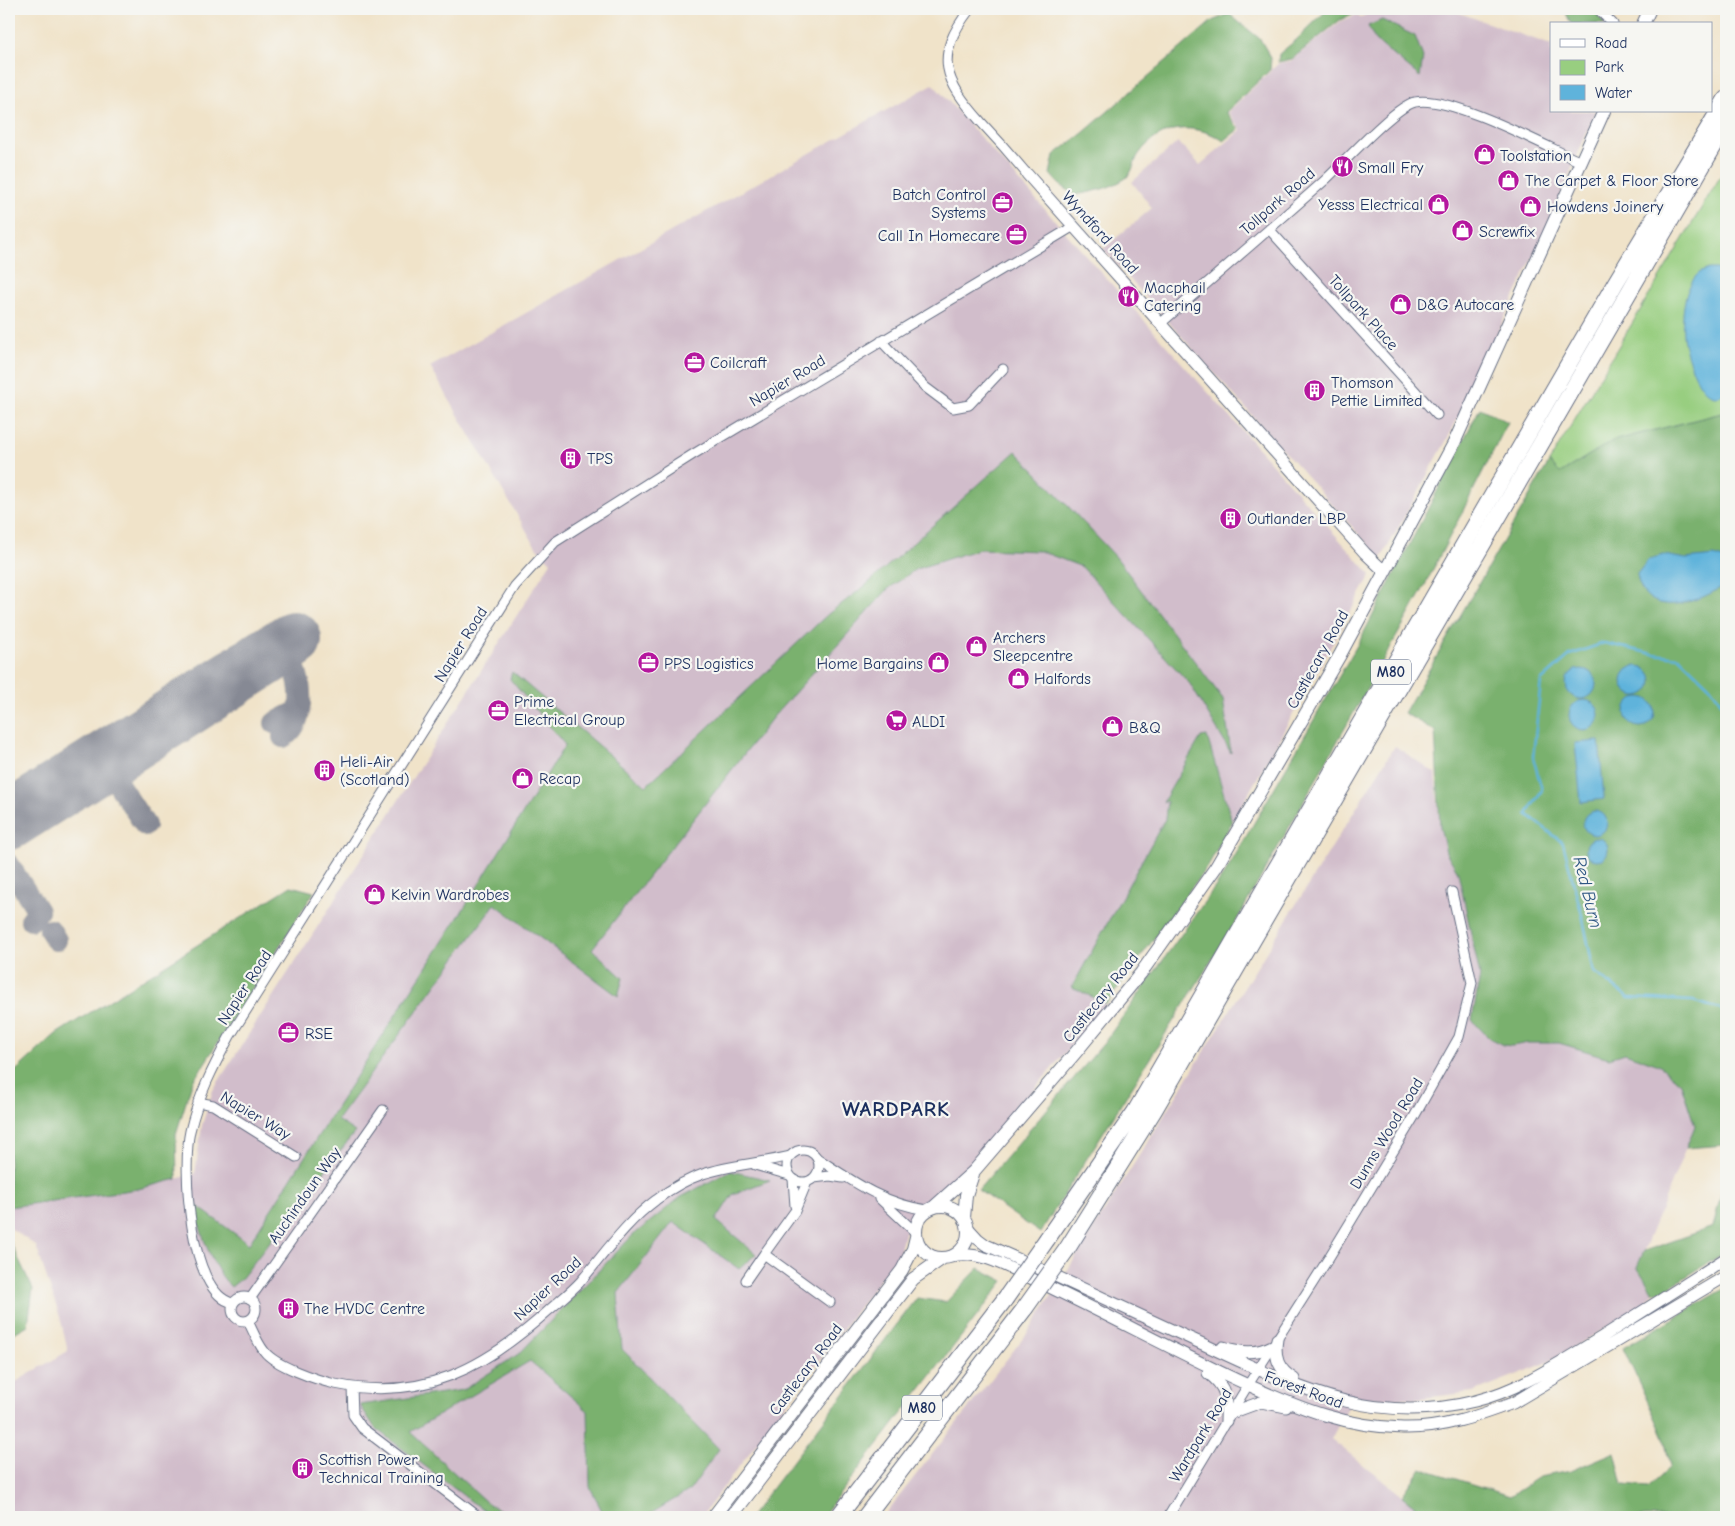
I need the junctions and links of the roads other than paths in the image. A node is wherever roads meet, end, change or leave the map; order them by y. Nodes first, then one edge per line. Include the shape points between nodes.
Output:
1 (970, 9) edge
2 (1598, 9) edge
3 (1650, 9) edge
4 (1611, 22) edge
5 (1644, 22) edge
6 (1726, 99) edge
7 (1604, 112) edge
8 (1726, 125) edge
9 (1581, 162) junction
10 (1027, 174) joint
11 (1074, 226) junction
12 (1269, 229) junction
13 (1161, 324) junction
14 (881, 341) junction
15 (1003, 369) dead end
16 (1437, 415) dead end
17 (1384, 571) junction
18 (1452, 892) dead end
19 (198, 1102) junction
20 (383, 1110) dead end
21 (790, 1156) junction
22 (296, 1157) dead end
23 (817, 1158) junction
24 (740, 1164) junction
25 (974, 1171) junction
26 (791, 1177) junction
27 (846, 1178) junction
28 (811, 1180) junction
29 (874, 1194) junction
30 (931, 1208) junction
31 (795, 1211) junction
32 (966, 1222) junction
33 (916, 1235) junction
34 (764, 1254) junction
35 (948, 1257) junction
36 (1726, 1258) edge
37 (1726, 1276) edge
38 (746, 1280) dead end
39 (250, 1298) junction
40 (830, 1302) dead end
41 (233, 1303) junction
42 (248, 1321) junction
43 (1192, 1339) junction
44 (1274, 1343) junction
45 (1182, 1354) junction
46 (1233, 1358) junction
47 (1258, 1369) junction
48 (1248, 1385) junction
49 (352, 1387) junction
50 (1324, 1396) junction
51 (1282, 1399) junction
52 (1322, 1416) junction
53 (1228, 1417) junction
54 (479, 1517) edge
55 (713, 1517) edge
56 (731, 1517) edge
57 (838, 1517) edge
58 (864, 1517) edge
59 (1168, 1517) edge

1 - 10 street, Wyndford Road via 956,28 948,51 947,70 958,96
2 - 4 street
3 - 5 main road
6 - 57 highway, M80, bridge via 1616,282 1134,1112 1006,1298
7 - 9 main road, Castlecary Road
8 - 58 highway, M80, bridge via 1154,1110 1067,1249
9 - 12 street, Tollpark Road via 1460,108 1414,102 1392,116
9 - 17 main road, Castlecary Road via 1454,443
10 - 11 street, Wyndford Road
11 - 13 street, Wyndford Road
11 - 14 street, Napier Road
12 - 13 street, Tollpark Road
12 - 16 street, Tollpark Place
13 - 17 street, Wyndford Road
14 - 15 street via 925,387 952,408 969,406
14 - 19 street, Napier Road via 555,542 515,586 230,1036
17 - 25 main road, Castlecary Road via 1340,655 1238,830 1175,926 1141,973
18 - 44 street, Dunns Wood Road via 1472,983 1459,1037 1414,1117
19 - 22 street, Napier Way via 213,1105
19 - 41 street, Napier Road via 190,1134 188,1162 187,1190 192,1229 204,1272 223,1300
20 - 39 street, Auchindoun Way
21 - 23 street via 804,1150
21 - 24 street, Napier Road
21 - 26 street via 787,1167
23 - 27 street
23 - 28 street via 819,1168
24 - 26 street, Napier Road via 759,1165
24 - 49 street, Napier Road via 710,1170 655,1200 620,1234 580,1282 533,1324 464,1372 423,1385 387,1389
25 - 30 main road, Castlecary Road
25 - 32 main road, Castlecary Road via 966,1195
26 - 28 street
26 - 31 street
27 - 28 street via 830,1176
27 - 29 street
28 - 31 street
29 - 30 street via 903,1206
29 - 33 street via 902,1217
30 - 32 main road via 949,1206
30 - 33 main road via 919,1218
31 - 34 street
32 - 35 main road via 965,1243
32 - 43 street, Forest Road via 986,1245
33 - 35 main road via 920,1247 927,1254
33 - 55 main road, Castlecary Road via 902,1270
34 - 38 street
34 - 40 street
35 - 45 street, Forest Road via 970,1254 989,1260 1080,1301
35 - 56 main road, Castlecary Road via 913,1279
36 - 50 street, Forest Road via 1561,1362 1520,1384 1476,1401 1388,1410
37 - 52 street, Forest Road via 1556,1380 1514,1403 1476,1417 1405,1428 1362,1425
39 - 41 street via 239,1298
39 - 42 street via 256,1312
41 - 42 street, Napier Road via 234,1317
42 - 49 street, Napier Road via 265,1353 297,1372
43 - 44 street via 1249,1353 1261,1352
43 - 46 street, Forest Road
44 - 47 street, Dunns Wood Road
44 - 50 street via 1275,1358 1285,1374
45 - 48 street, Forest Road
45 - 53 street via 1218,1380 1226,1393
46 - 47 street, Forest Road
46 - 48 street via 1244,1371
47 - 48 street, Wardpark Road
47 - 50 street, Forest Road
47 - 51 street via 1262,1381
48 - 51 street, Forest Road
48 - 53 street, Wardpark Road
49 - 54 street via 353,1415 362,1428
51 - 52 street, Forest Road
52 - 53 street via 1261,1402
53 - 59 street, Wardpark Road

